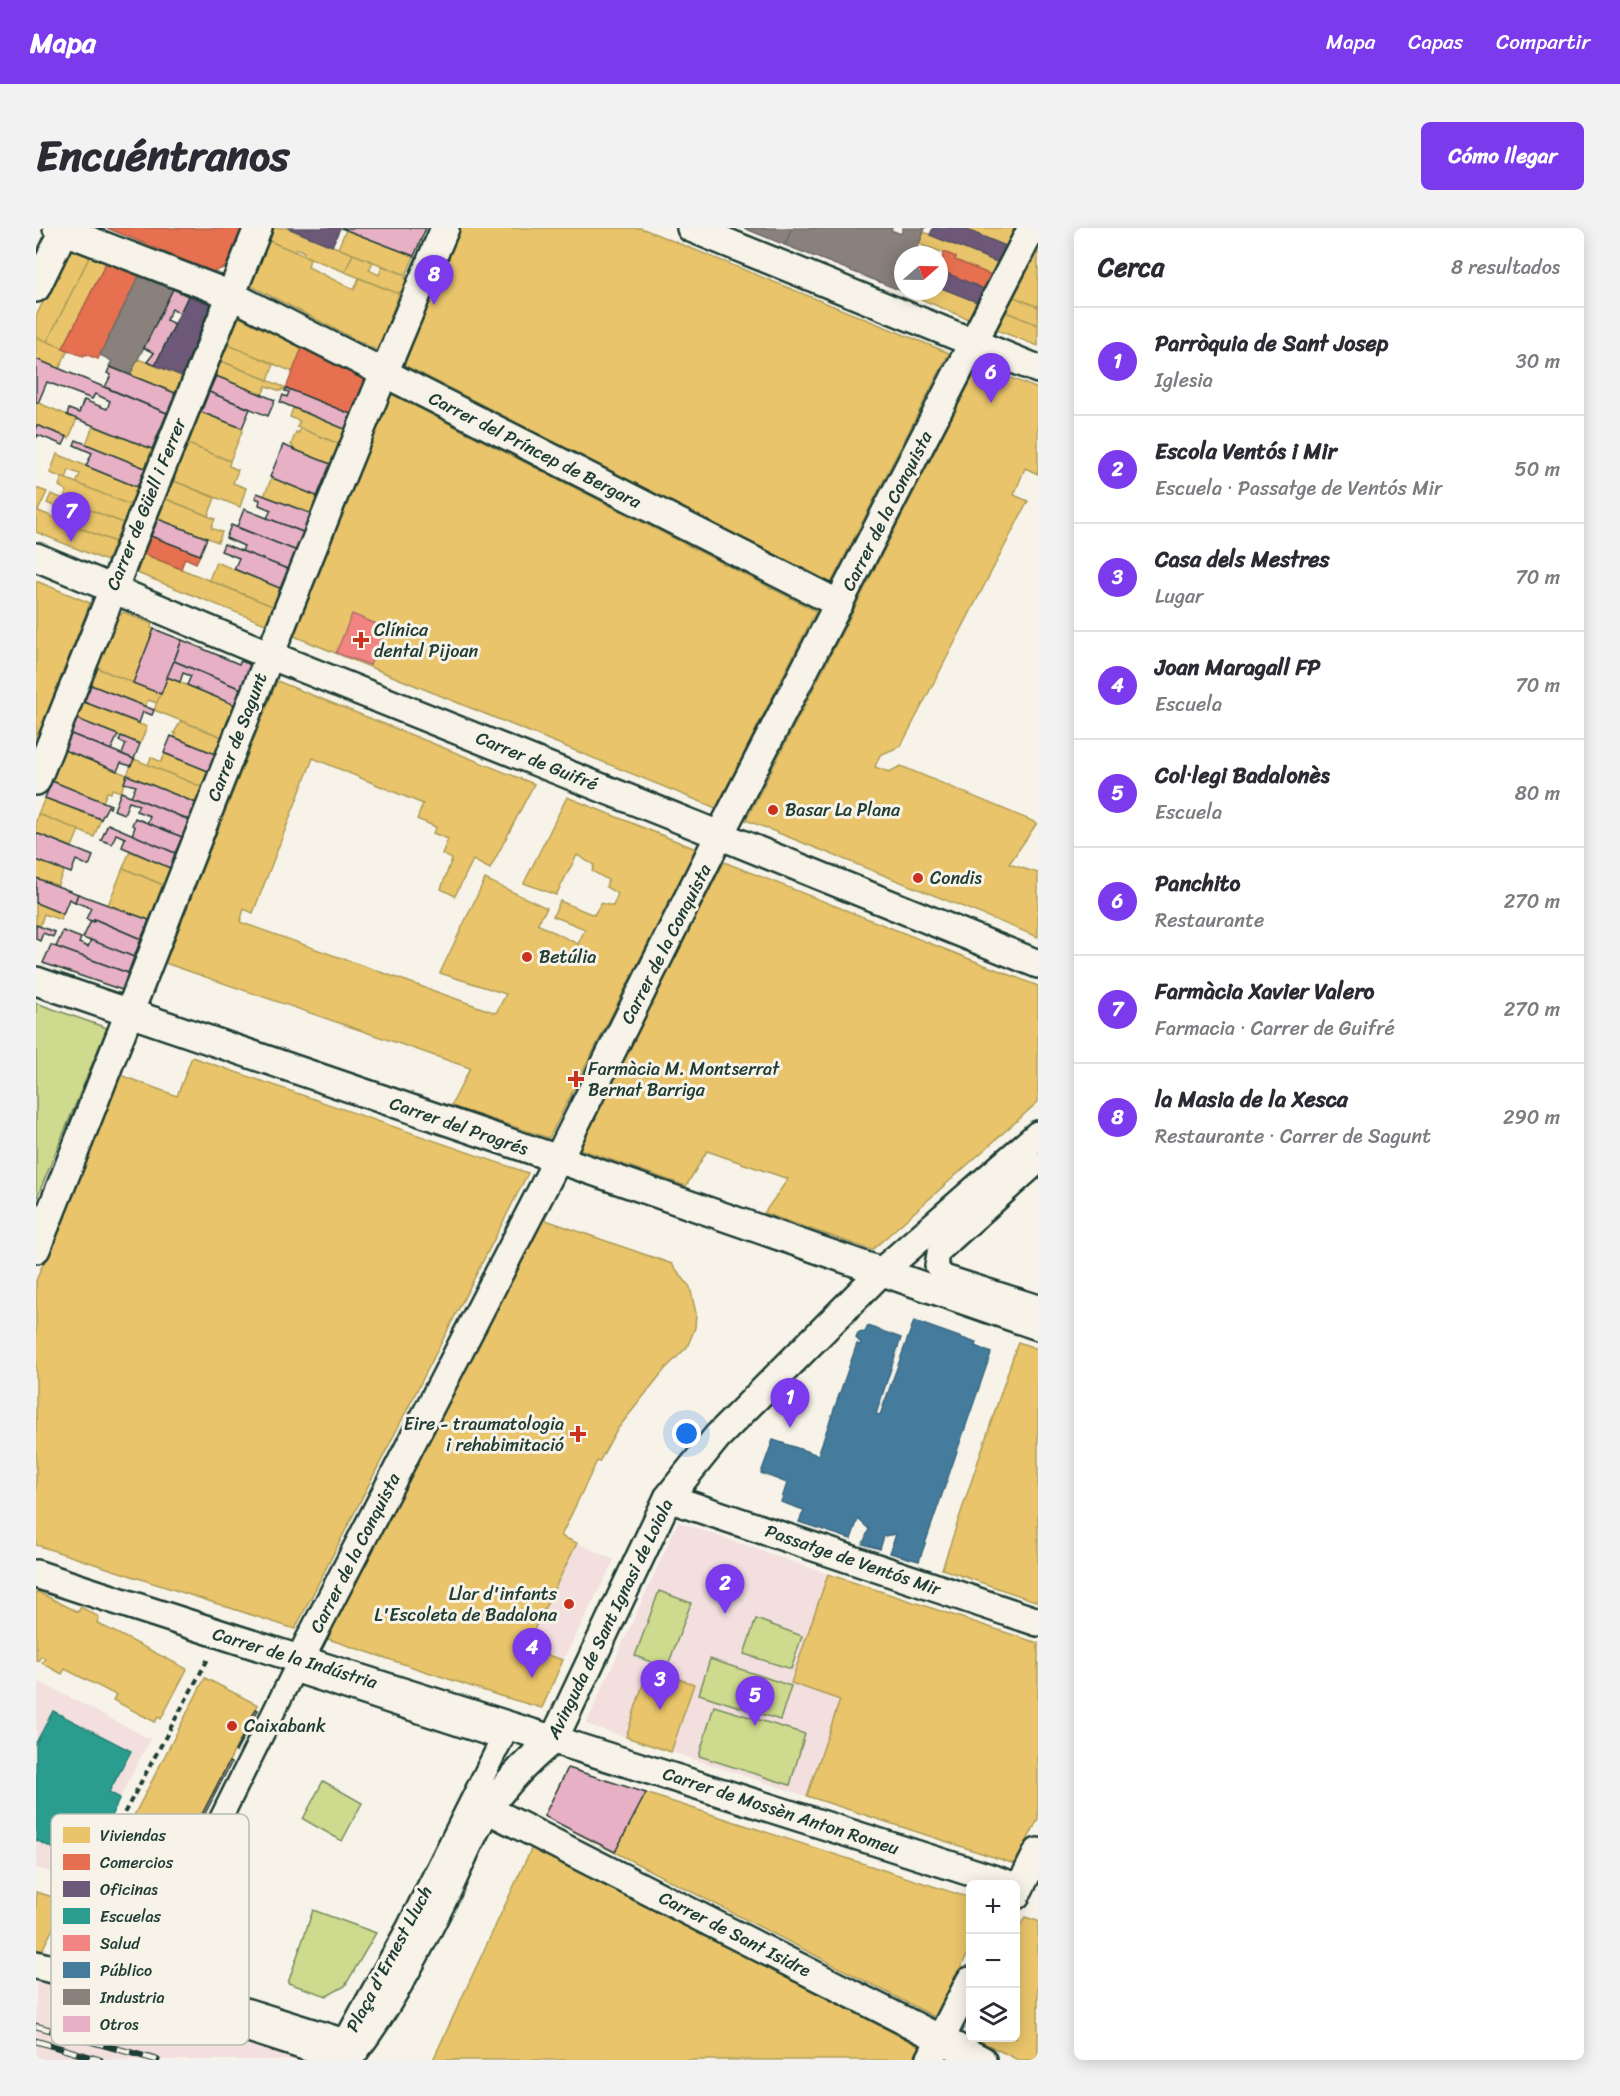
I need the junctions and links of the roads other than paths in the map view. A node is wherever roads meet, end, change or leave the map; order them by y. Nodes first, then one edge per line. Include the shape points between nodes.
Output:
1 (258, 228) edge
2 (445, 228) edge
3 (691, 228) edge
4 (1032, 228) edge
5 (62, 229) edge
6 (36, 288) edge
7 (231, 295) junction
8 (974, 343) junction
9 (1038, 369) edge
10 (383, 373) junction
11 (36, 557) edge
12 (112, 588) junction
13 (839, 604) junction
14 (269, 655) junction
15 (36, 781) edge
16 (720, 834) junction
17 (1038, 964) edge
18 (36, 981) edge
19 (130, 1014) junction
20 (1038, 1135) edge
21 (558, 1160) junction
22 (1038, 1163) edge
23 (36, 1249) edge
24 (881, 1272) junction
25 (1038, 1305) edge
26 (1038, 1326) edge
27 (668, 1498) junction
28 (36, 1575) edge
29 (1038, 1622) edge
30 (297, 1665) junction
31 (554, 1739) junction
32 (487, 1809) junction
33 (223, 1814) edge
34 (1038, 1852) edge
35 (988, 1880) edge
36 (1020, 1888) edge
37 (966, 1988) edge
38 (249, 2010) edge
39 (249, 2026) edge
40 (935, 2049) edge
41 (344, 2056) edge
42 (982, 2060) edge

1 - 7 street, Carrer de Güell i Ferrer
2 - 10 street, Carrer de Sagunt
3 - 8 street
4 - 8 street, Carrer de la Conquista
5 - 6 street
5 - 7 street, Carrer del Príncep de Bergara
7 - 10 street, Carrer del Príncep de Bergara
7 - 12 street, Carrer de Güell i Ferrer
8 - 9 street
8 - 13 street, Carrer de la Conquista
10 - 13 street, Carrer del Príncep de Bergara
10 - 14 street, Carrer de Sagunt
11 - 12 street, Carrer de Guifré
12 - 14 street, Carrer de Guifré
12 - 15 street, Carrer de Güell i Ferrer
13 - 16 street, Carrer de la Conquista
14 - 16 street, Carrer de Guifré
14 - 19 street, Carrer de Sagunt
16 - 17 street, Carrer de Guifré
16 - 21 street, Carrer de la Conquista
18 - 19 street, Carrer del Progrés
19 - 21 street, Carrer del Progrés
19 - 23 street, Carrer de Sagunt
20 - 24 street, Avinguda de Sant Ignasi de Loiola
21 - 24 street, Carrer del Progrés
21 - 30 street, Carrer de la Conquista
22 - 25 street via 938,1253 936,1266 944,1276
24 - 26 street, Carrer del Progrés
24 - 27 street, Avinguda de Sant Ignasi de Loiola via 717,1437
27 - 29 street, Passatge de Ventós Mir
27 - 31 street, Avinguda de Sant Ignasi de Loiola
28 - 30 street, Carrer de la Indústria
30 - 31 street, Carrer de la Indústria
30 - 33 street, Plaça d'Ernest Lluch
30 - 38 street, Plaça d'Ernest Lluch via 502,1739 408,1927 345,2040
31 - 32 street, Avinguda de Sant Ignasi de Loiola via 527,1761
31 - 35 street, Carrer de Mossèn Anton Romeu
32 - 40 street, Carrer de Sant Isidre
32 - 41 street, Avinguda de Sant Ignasi de Loiola via 395,1992 377,2022
34 - 36 street
37 - 40 street
39 - 41 street
40 - 42 street, Carrer de Sant Isidre

